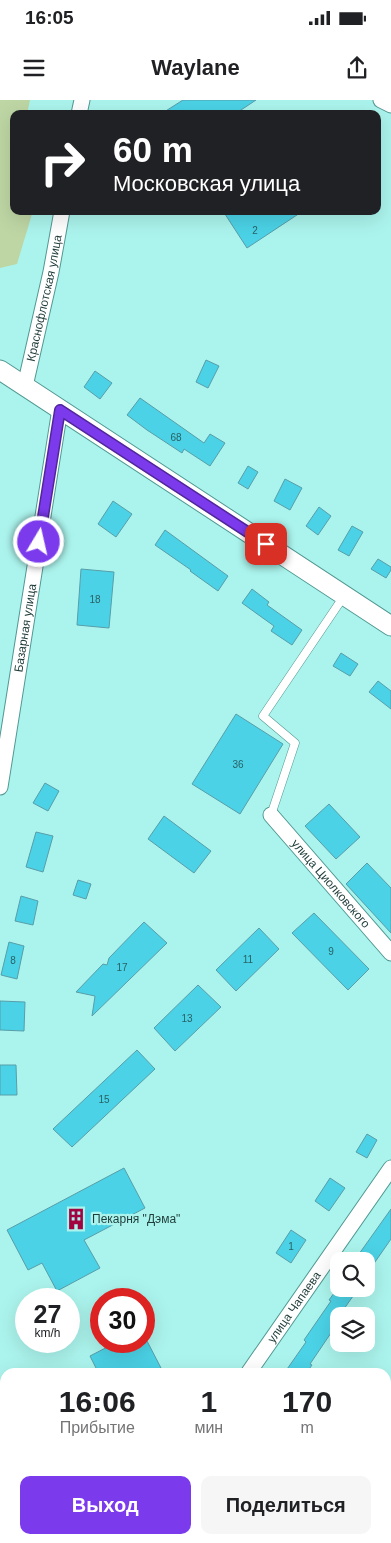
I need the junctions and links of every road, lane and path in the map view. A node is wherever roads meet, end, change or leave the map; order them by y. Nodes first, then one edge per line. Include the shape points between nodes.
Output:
1 (381, 100) edge
2 (391, 106) edge
3 (61, 215) edge
4 (0, 370) edge
5 (25, 386) junction
6 (60, 410) junction
7 (345, 596) junction
8 (391, 626) edge
9 (0, 787) edge
10 (271, 815) joint
11 (391, 953) edge
12 (391, 1168) edge
13 (252, 1368) edge

1 - 2 street
3 - 5 street, Краснофлотская улица via 52,272
4 - 5 street
5 - 6 street
6 - 7 street
6 - 9 street, Базарная улица
7 - 8 street
7 - 10 lane via 263,716 295,743
10 - 11 street, улица Циолковского
12 - 13 street, улица Чапаева

